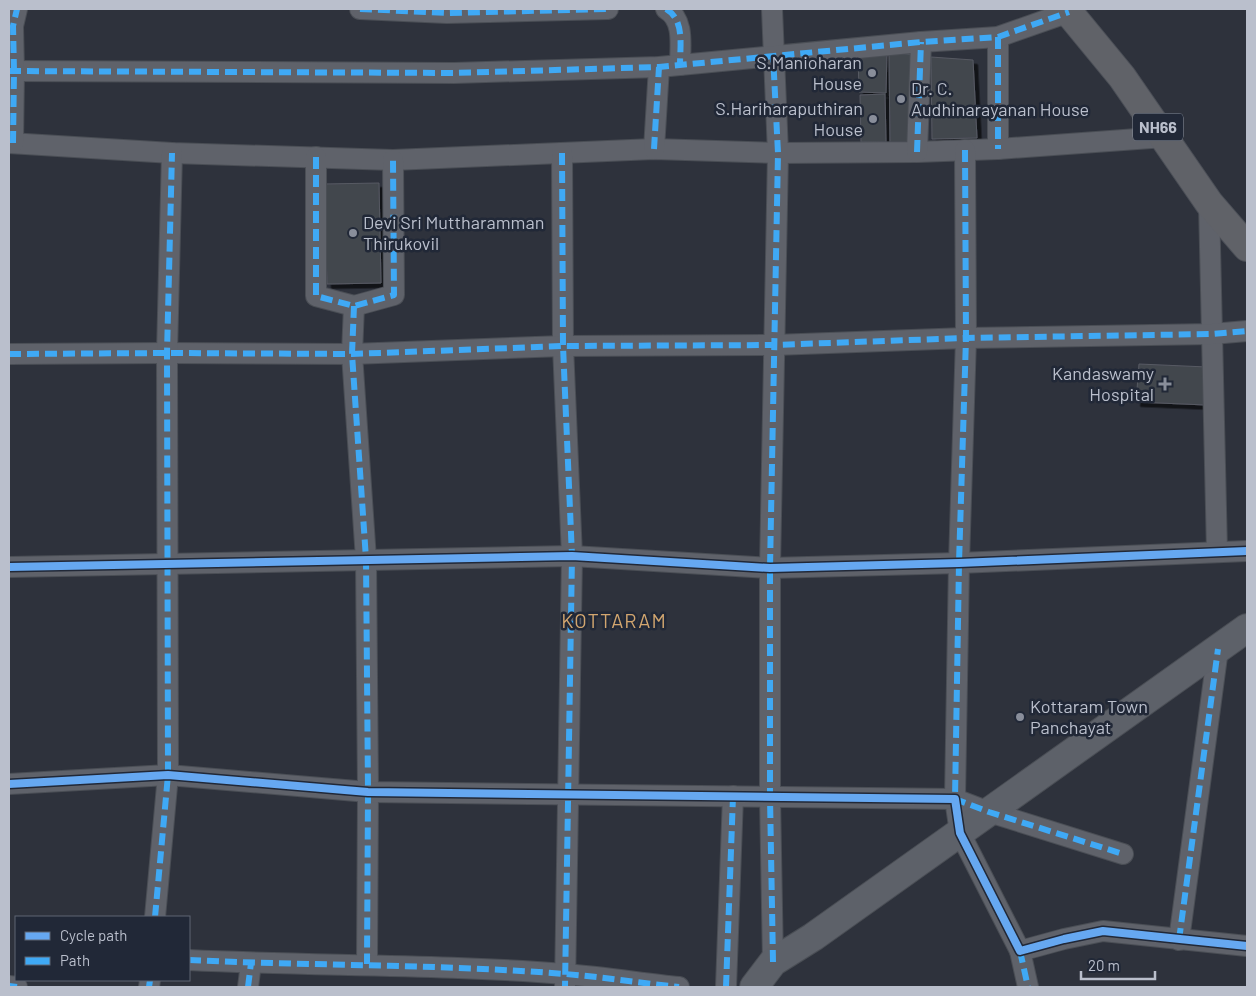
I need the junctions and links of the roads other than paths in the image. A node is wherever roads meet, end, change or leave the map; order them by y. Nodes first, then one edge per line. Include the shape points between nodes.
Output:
1 (17, 9) edge
2 (360, 9) edge
3 (608, 9) edge
4 (666, 9) edge
5 (772, 9) edge
6 (1067, 11) edge
7 (998, 37) junction
8 (921, 42) junction
9 (773, 55) junction
10 (680, 65) junction
11 (659, 67) junction
12 (11, 71) edge
13 (1164, 137) junction
14 (11, 143) edge
15 (654, 149) junction
16 (998, 149) junction
17 (965, 150) junction
18 (917, 152) junction
19 (172, 153) junction
20 (562, 153) junction
21 (778, 153) junction
22 (316, 157) junction
23 (393, 160) junction
24 (1209, 203) junction
25 (1247, 247) edge
26 (354, 306) junction
27 (1247, 331) edge
28 (1212, 334) junction
29 (966, 338) junction
30 (774, 345) junction
31 (563, 346) junction
32 (167, 353) junction
33 (9, 354) edge
34 (352, 354) junction
35 (1247, 551) edge
36 (1217, 552) junction
37 (572, 556) junction
38 (366, 559) junction
39 (959, 563) junction
40 (167, 564) junction
41 (9, 567) edge
42 (770, 568) junction
43 (1247, 628) edge
44 (1218, 649) junction
45 (168, 775) junction
46 (9, 784) edge
47 (368, 792) junction
48 (568, 794) junction
49 (733, 796) junction
50 (770, 797) junction
51 (955, 799) junction
52 (989, 812) junction
53 (960, 833) junction
54 (1122, 854) dead end
55 (155, 916) edge
56 (1179, 940) junction
57 (1247, 946) edge
58 (1020, 951) junction
59 (190, 960) edge
60 (773, 962) junction
61 (251, 963) junction
62 (367, 964) junction
63 (565, 981) edge
64 (9, 986) edge
65 (17, 987) edge
66 (248, 987) edge
67 (679, 987) edge
68 (726, 987) edge
69 (754, 987) edge
70 (1028, 987) edge

1 - 12 street
2 - 3 street via 446,13
4 - 10 street via 676,17
5 - 9 street
6 - 7 street
6 - 13 highway, NH66 via 1122,77
7 - 8 street
7 - 16 street
8 - 9 street
8 - 18 street
9 - 10 street
9 - 21 street
10 - 11 street
11 - 12 street via 454,73
11 - 15 street
12 - 14 street
13 - 16 street
13 - 24 highway, NH66
14 - 19 street
15 - 20 street
15 - 21 street
16 - 17 street
17 - 18 street
17 - 29 street
18 - 21 street
19 - 22 street
19 - 32 street
20 - 23 street
20 - 31 street
21 - 30 street
22 - 23 street
22 - 26 street via 316,296
23 - 26 street via 394,295
24 - 25 highway, NH66
24 - 28 street
26 - 34 street
27 - 28 street
28 - 29 street
28 - 36 street
29 - 30 street
29 - 39 street
30 - 31 street
30 - 42 street
31 - 34 street
31 - 37 street
32 - 33 street
32 - 34 street
32 - 40 street
34 - 38 street
35 - 36 street
36 - 39 street
37 - 38 street
37 - 42 street
37 - 48 street
38 - 40 street
38 - 47 street
39 - 42 street
39 - 51 street
40 - 41 street
40 - 45 street
42 - 50 street
43 - 44 main road
44 - 52 main road
44 - 56 street
45 - 46 street
45 - 47 street
45 - 55 street
47 - 48 street
47 - 62 street
48 - 49 street
48 - 63 street
49 - 50 street
49 - 68 street
50 - 51 street
50 - 60 street
51 - 52 street
51 - 53 street
52 - 53 main road
52 - 54 street
53 - 58 street
53 - 60 main road
56 - 57 street
56 - 58 street via 1103,931
58 - 70 street
59 - 61 street
60 - 69 main road
61 - 62 street
61 - 66 street
62 - 63 street
63 - 67 street
64 - 65 street

